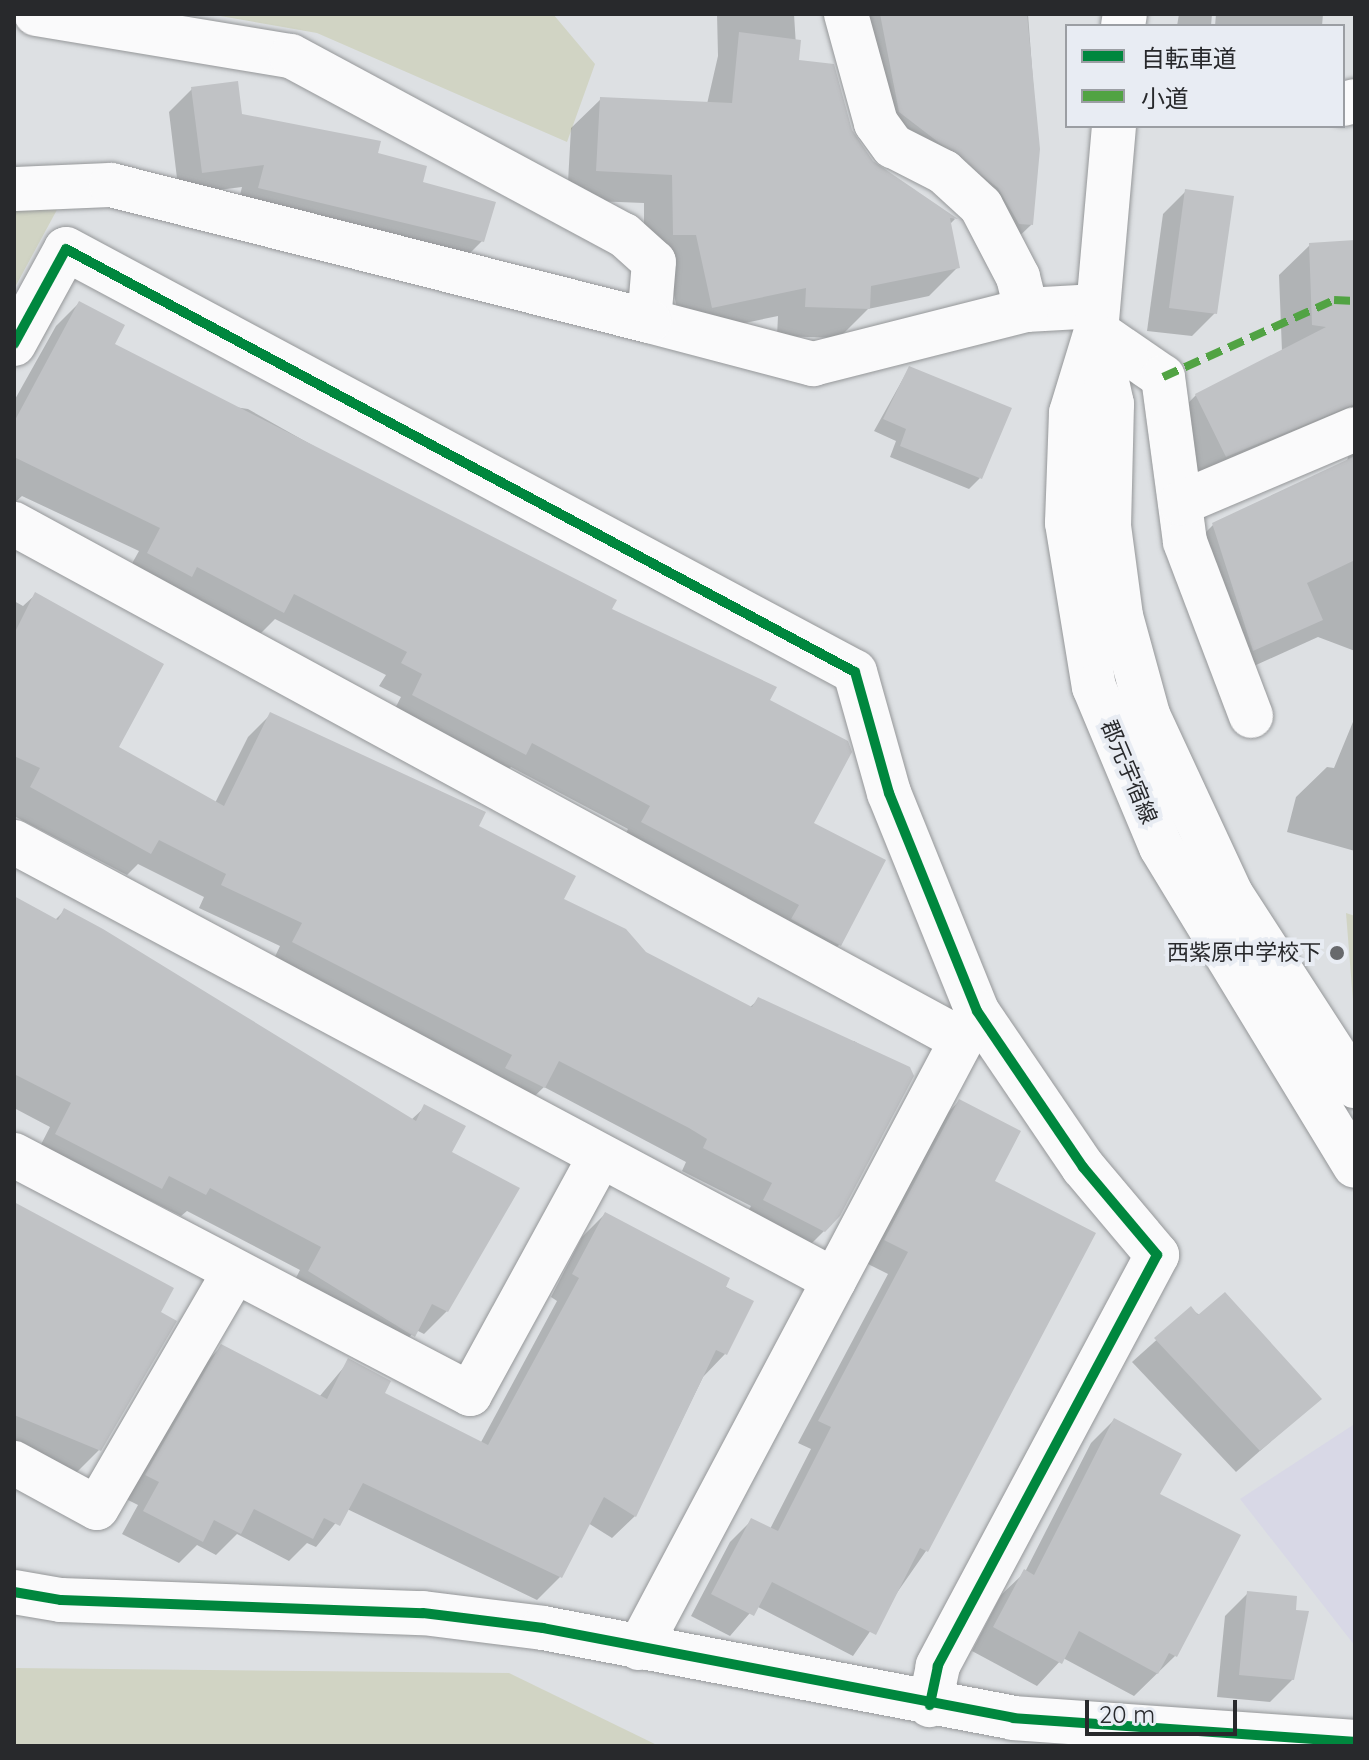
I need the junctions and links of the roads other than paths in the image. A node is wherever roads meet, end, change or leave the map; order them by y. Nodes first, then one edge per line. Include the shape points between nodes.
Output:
1 (36, 14) edge
2 (846, 14) edge
3 (1114, 128) edge
4 (14, 189) edge
5 (1026, 310) junction
6 (1096, 319) junction
7 (649, 321) junction
8 (14, 344) edge
9 (1355, 429) edge
10 (1181, 503) junction
11 (14, 524) edge
12 (1251, 716) dead end
13 (14, 842) edge
14 (969, 1026) junction
15 (1355, 1086) edge
16 (14, 1155) edge
17 (600, 1157) junction
18 (1355, 1166) edge
19 (232, 1276) junction
20 (834, 1280) junction
21 (14, 1463) edge
22 (14, 1592) edge
23 (639, 1648) junction
24 (930, 1705) junction
25 (1355, 1742) edge

1 - 7 street via 291,56 624,235 654,262
2 - 5 street via 876,123 893,146 944,172 981,206 1018,277
3 - 6 street, 郡元宇宿線
4 - 7 street via 111,185
5 - 6 street
5 - 7 street via 869,355 813,364
6 - 10 street via 1163,377
6 - 15 street, 郡元宇宿線 via 1112,404 1109,526 1121,616 1148,715 1231,894
6 - 18 street, 郡元宇宿線 via 1071,413 1067,523 1094,687 1161,847
8 - 14 street via 66,249 855,672 889,793
9 - 10 street
10 - 12 street via 1185,542 1215,636
11 - 14 street
13 - 17 street
14 - 20 street
14 - 24 street via 1157,1255 938,1666
16 - 19 street
17 - 19 street via 470,1394
17 - 20 street
19 - 21 street via 97,1508
20 - 23 street
22 - 23 street via 61,1600 423,1613
23 - 24 street
24 - 25 street via 1128,1729

